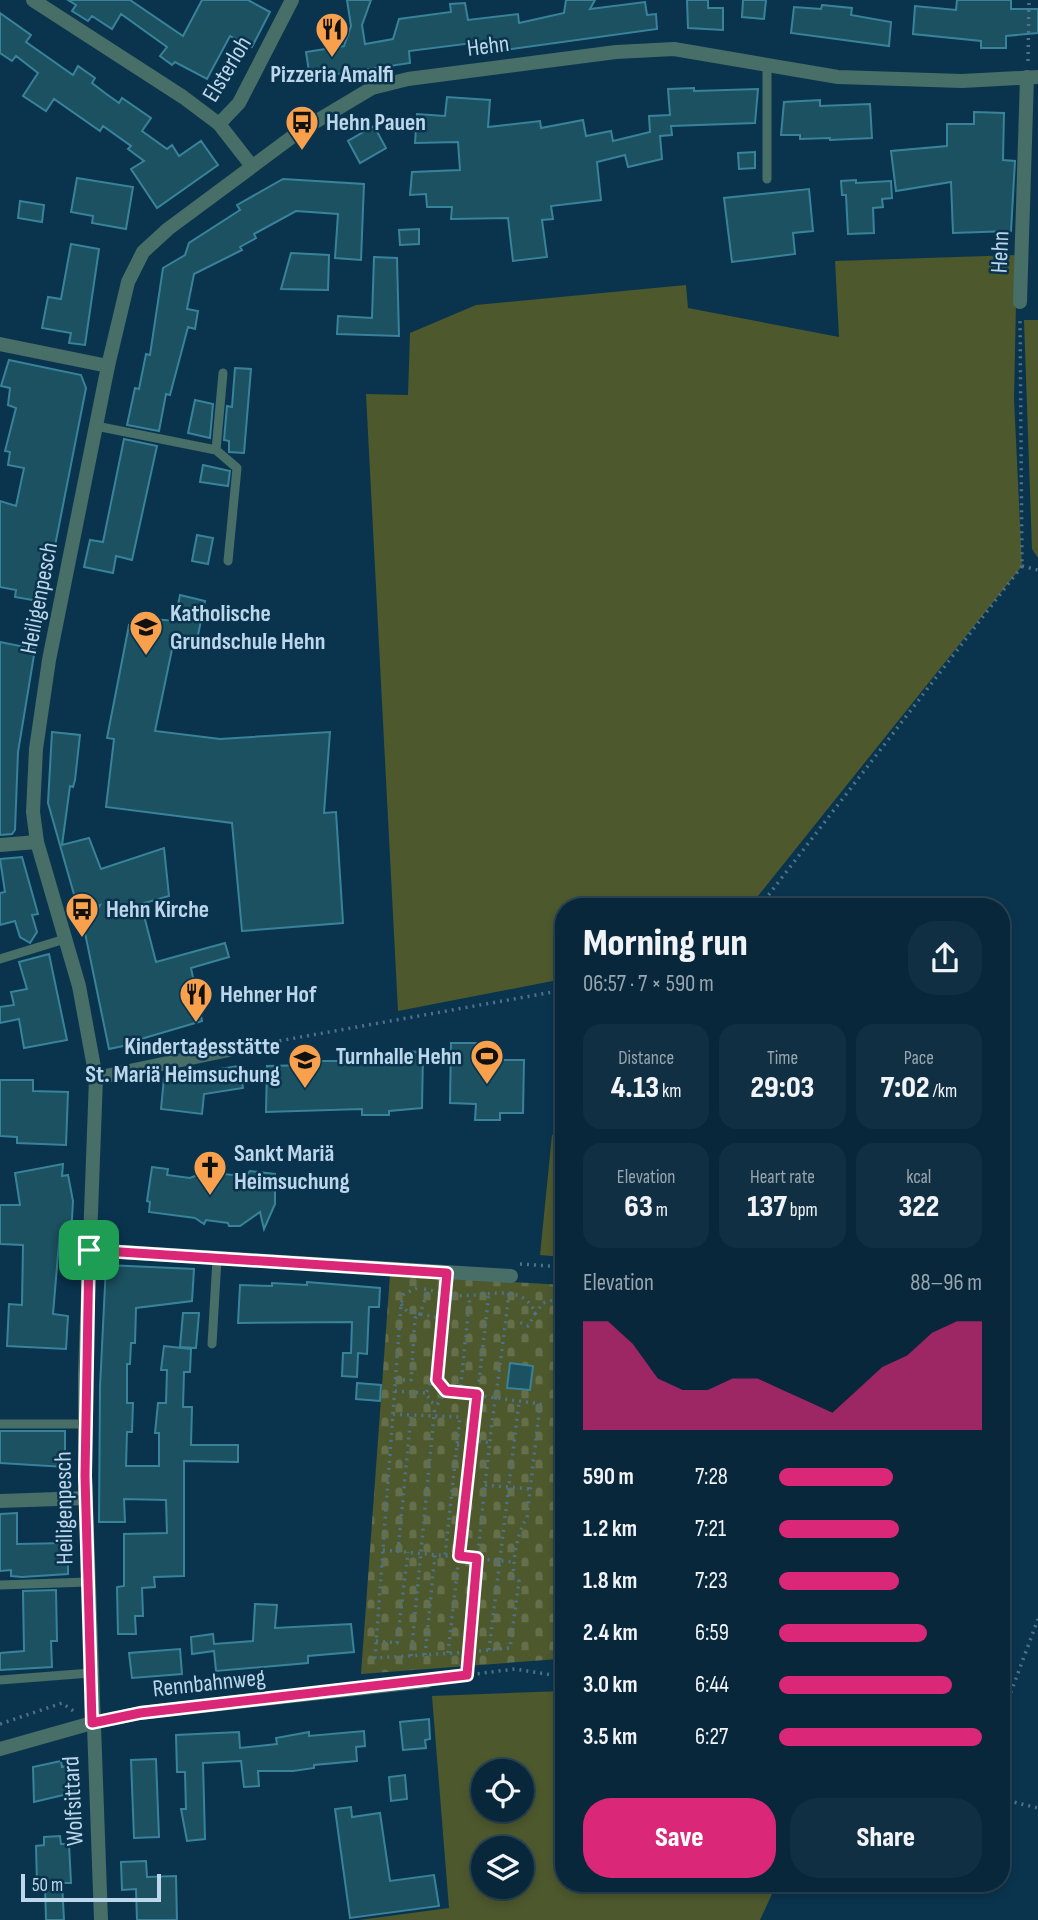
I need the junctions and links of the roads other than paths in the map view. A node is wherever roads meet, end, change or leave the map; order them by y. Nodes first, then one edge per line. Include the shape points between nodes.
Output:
1 (33, 0) edge
2 (292, 0) edge
3 (767, 64) junction
4 (1033, 77) edge
5 (219, 124) junction
6 (251, 165) junction
7 (767, 178) dead end
8 (1020, 302) road end
9 (0, 344) edge
10 (108, 366) junction
11 (223, 373) dead end
12 (96, 425) junction
13 (216, 450) junction
14 (228, 561) dead end
15 (37, 842) junction
16 (0, 845) edge
17 (65, 939) junction
18 (0, 959) edge
19 (229, 1050) road end
20 (96, 1078) junction
21 (89, 1250) junction
22 (216, 1259) junction
23 (512, 1276) road end
24 (212, 1344) dead end
25 (0, 1424) edge
26 (85, 1424) junction
27 (86, 1498) junction
28 (0, 1501) edge
29 (88, 1582) junction
30 (0, 1585) edge
31 (91, 1673) junction
32 (0, 1680) edge
33 (427, 1681) road end
34 (92, 1723) junction
35 (0, 1749) edge
36 (101, 1920) edge

1 - 5 street
2 - 5 street, Elsterloh via 239,103
3 - 4 street, Hehn via 893,81
3 - 6 street, Hehn via 674,49 616,52 408,79 372,88 345,102
3 - 7 lane
4 - 8 street, Hehn
5 - 6 street
6 - 10 street, Heiligenpesch via 143,252 128,282
9 - 10 street
10 - 12 street, Heiligenpesch
11 - 13 lane
12 - 13 lane
12 - 15 street, Heiligenpesch via 36,749 33,812
13 - 14 lane via 237,468
15 - 16 street
15 - 17 street, Heiligenpesch
17 - 18 lane
17 - 20 street, Heiligenpesch
19 - 20 street
20 - 21 street, Heiligenpesch
21 - 22 street
21 - 26 street, Heiligenpesch
22 - 23 street
22 - 24 lane
25 - 26 lane
26 - 27 street, Heiligenpesch
27 - 28 street
27 - 29 street, Heiligenpesch
29 - 30 lane
29 - 31 street, Heiligenpesch
31 - 32 lane
31 - 34 street, Heiligenpesch
33 - 34 street, Rennbahnweg via 140,1713
34 - 35 street, Rennbahnweg
34 - 36 street, Wolfsittard

